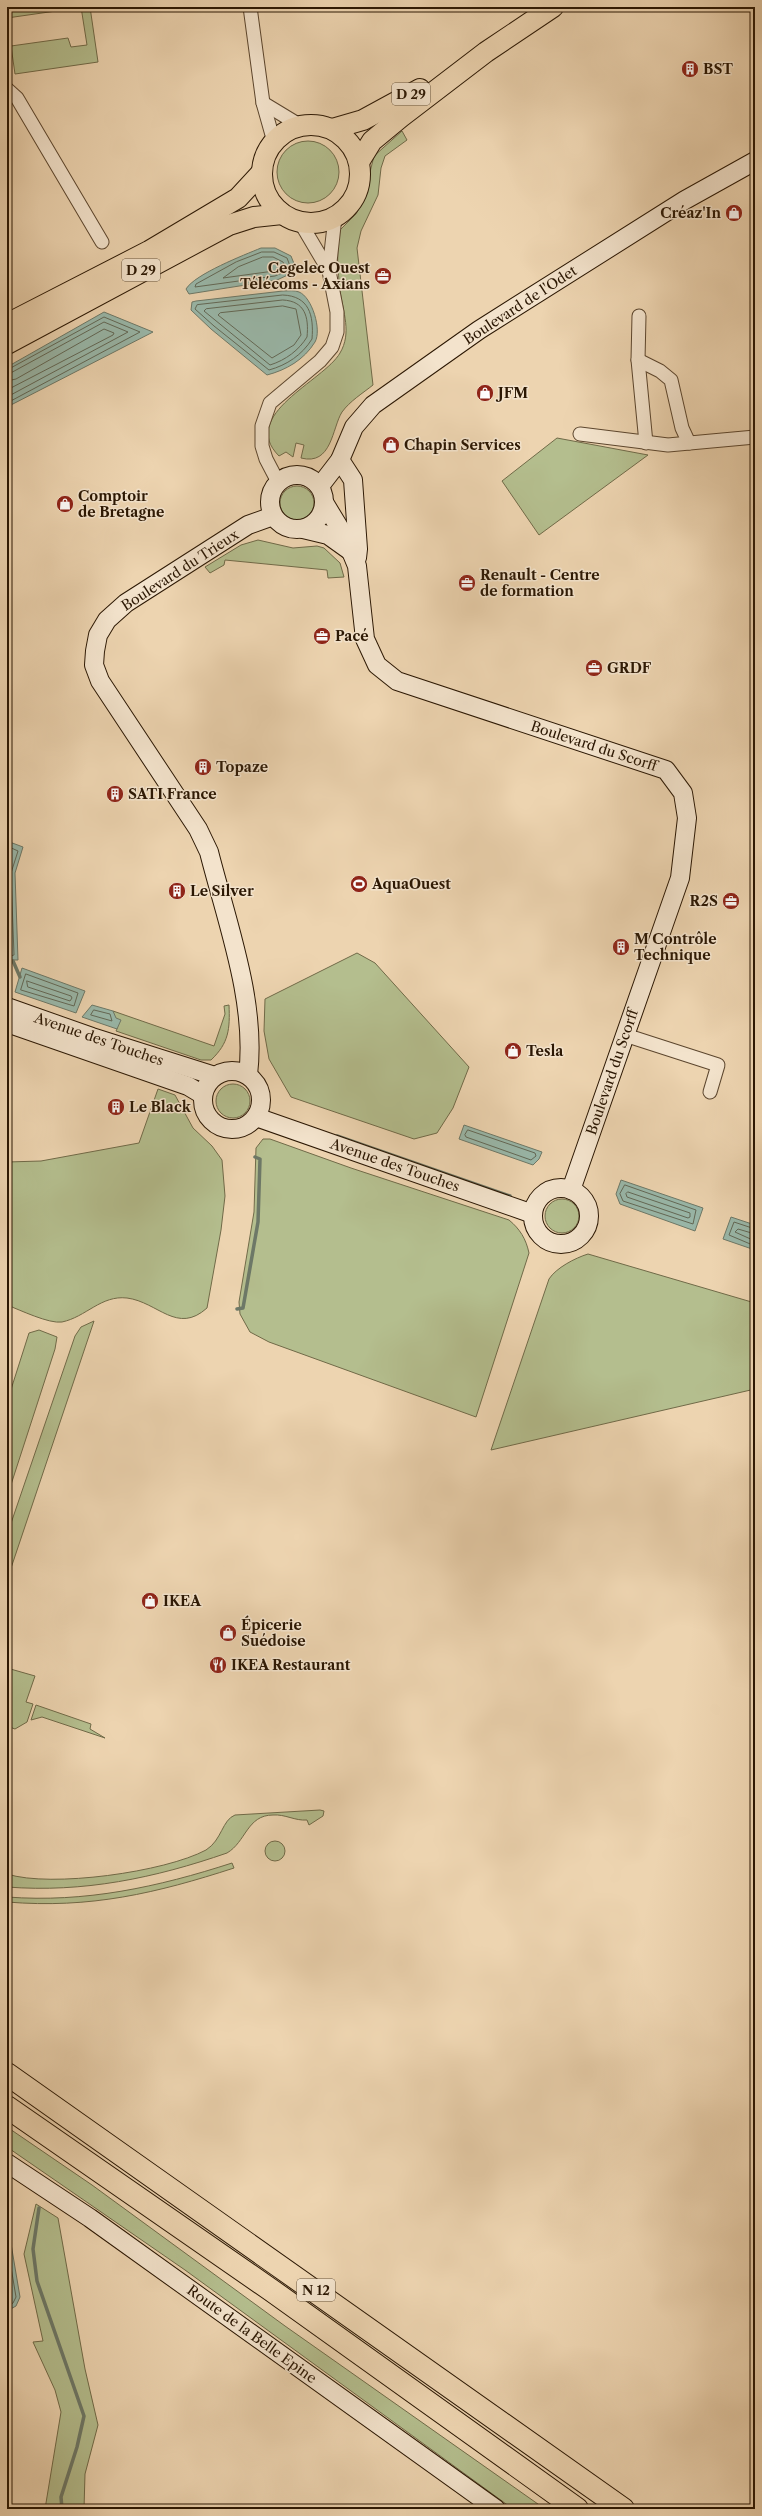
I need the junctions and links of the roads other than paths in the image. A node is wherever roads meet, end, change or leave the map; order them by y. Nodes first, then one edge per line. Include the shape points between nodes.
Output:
1 (250, 7) edge
2 (553, 7) edge
3 (486, 52) junction
4 (7, 88) edge
5 (263, 103) junction
6 (301, 126) junction
7 (332, 129) junction
8 (274, 142) junction
9 (755, 161) edge
10 (359, 162) junction
11 (262, 172) junction
12 (282, 214) junction
13 (335, 217) junction
14 (300, 222) junction
15 (102, 242) dead end
16 (329, 271) junction
17 (639, 316) dead end
18 (7, 324) edge
19 (7, 344) edge
20 (638, 360) junction
21 (580, 434) dead end
22 (755, 437) edge
23 (646, 443) junction
24 (689, 443) junction
25 (340, 460) junction
26 (278, 482) junction
27 (320, 486) junction
28 (325, 504) junction
29 (273, 516) junction
30 (303, 529) junction
31 (353, 556) junction
32 (7, 1007) edge
33 (7, 1023) edge
34 (250, 1031) junction
35 (625, 1035) junction
36 (220, 1074) junction
37 (248, 1075) junction
38 (710, 1092) dead end
39 (203, 1095) junction
40 (256, 1117) junction
41 (571, 1190) junction
42 (533, 1214) junction
43 (7, 2074) edge
44 (7, 2107) edge
45 (7, 2163) edge
46 (496, 2509) edge
47 (577, 2509) edge
48 (623, 2509) edge

1 - 5 street
2 - 3 main road, D 29
3 - 7 main road, D 29 via 386,109 346,127
3 - 10 main road, D 29 via 372,141
4 - 15 street via 17,98
5 - 6 street
5 - 8 street
6 - 7 main road via 320,125
6 - 8 main road via 283,133
7 - 10 main road via 348,141
8 - 11 main road via 264,159
9 - 25 street, Boulevard de l'Odet via 684,200 479,330 373,405 354,427
10 - 13 main road via 361,176 358,190 347,209
11 - 12 main road via 265,193
11 - 18 main road, D 29 via 238,198 148,251
12 - 14 main road
12 - 19 main road, D 29 via 254,217 229,225
13 - 14 main road via 312,224
13 - 16 street
14 - 16 street
16 - 26 street via 337,312 337,332 332,347 320,361 270,403 262,426 262,446 266,460
17 - 20 street
20 - 23 street
20 - 24 street via 671,380 682,428
21 - 23 street
22 - 24 street
23 - 24 street
25 - 27 street, Boulevard de l'Odet
25 - 31 street via 353,480 358,549
26 - 27 street via 295,474 305,475
26 - 29 street via 270,499
27 - 28 street
28 - 30 street via 318,521
28 - 31 street, Boulevard du Scorff
29 - 30 street via 286,527
29 - 34 street, Boulevard du Trieux via 248,525 126,603 107,620 98,636 94,665 100,681 198,829 209,852 249,1014
30 - 31 street via 328,534
31 - 35 street, Boulevard du Scorff via 359,574 365,639 377,665 397,681 666,770 683,793 687,818 680,878
32 - 36 street, Avenue des Touches via 171,1063
33 - 39 street, Avenue des Touches via 188,1086
34 - 36 street
34 - 37 street, Boulevard du Trieux
35 - 38 street via 718,1065
35 - 41 street, Boulevard du Scorff
36 - 37 street via 237,1071
36 - 39 street via 207,1084
37 - 40 street via 261,1094 261,1106
39 - 40 street via 203,1106 208,1117 221,1127 232,1130 243,1128
40 - 42 street, Avenue des Touches
41 - 42 street via 563,1188 547,1192 537,1202
41 - 42 street via 583,1199 589,1216 585,1230 577,1239 558,1244 544,1238 538,1231
43 - 48 highway, N 12
44 - 47 highway, N 12 via 271,2290
45 - 46 street, Route de la Belle Epine via 90,2218

